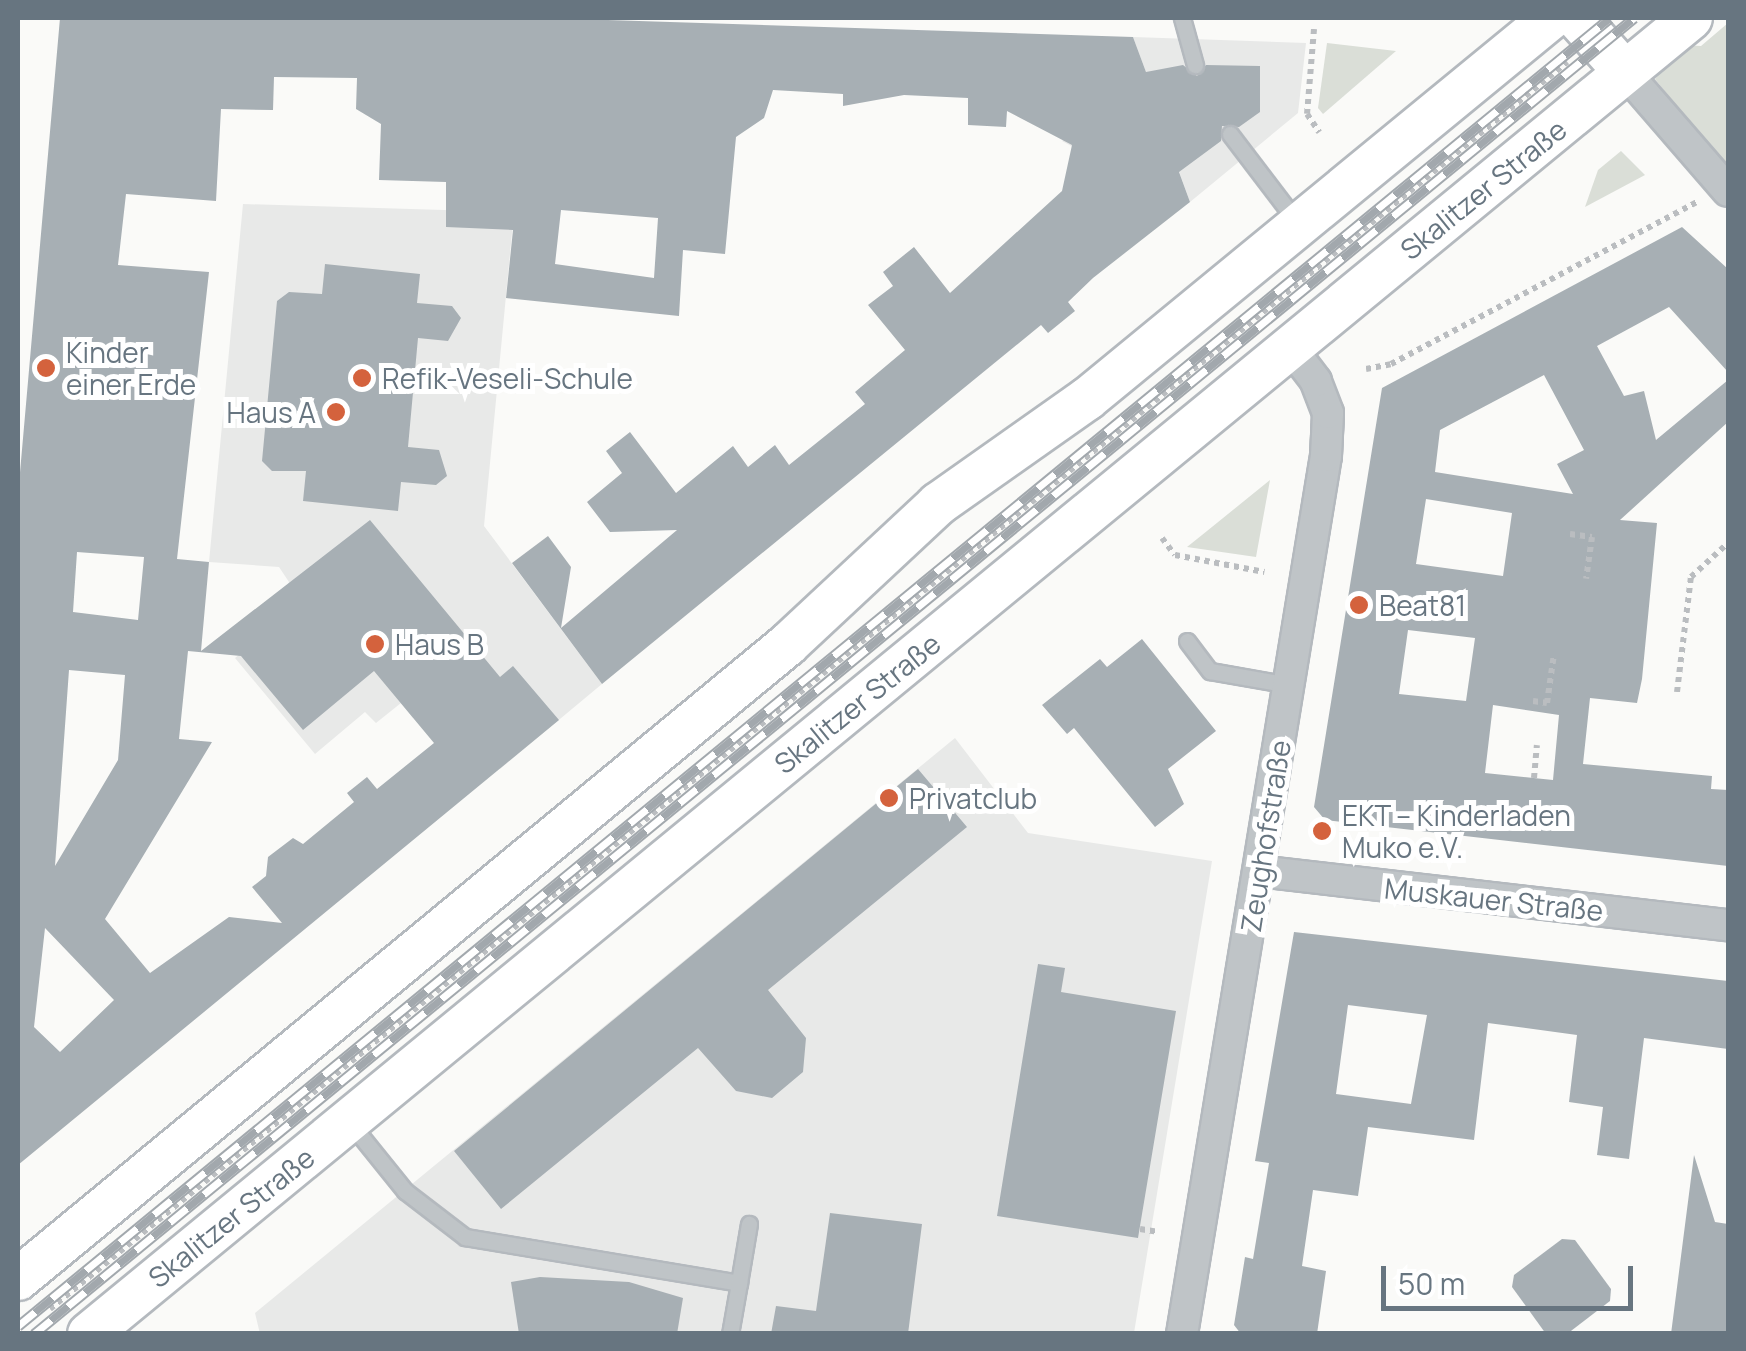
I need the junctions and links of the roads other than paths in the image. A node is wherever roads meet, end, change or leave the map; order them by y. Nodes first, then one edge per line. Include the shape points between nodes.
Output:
1 (1182, 18) edge
2 (1551, 18) edge
3 (1691, 18) edge
4 (1574, 38) edge
5 (1195, 65) dead end
6 (1625, 72) junction
7 (1230, 134) dead end
8 (1719, 192) edge
9 (1299, 225) junction
10 (1290, 347) junction
11 (1187, 641) dead end
12 (1290, 685) junction
13 (1259, 871) junction
14 (1728, 926) edge
15 (348, 1121) junction
16 (748, 1224) dead end
17 (738, 1282) junction
18 (27, 1293) edge
19 (79, 1323) edge
20 (730, 1334) edge
21 (1182, 1334) edge

1 - 5 lane
2 - 9 main road
3 - 6 main road, Skalitzer Straße
4 - 6 main road
6 - 8 street
6 - 10 main road, Skalitzer Straße
7 - 9 lane
9 - 18 main road via 1087,399 995,458 910,527 788,646
10 - 12 street, Zeughofstraße via 1316,381 1328,413
10 - 15 main road, Skalitzer Straße
11 - 12 lane via 1210,671
12 - 13 street, Zeughofstraße
13 - 14 street, Muskauer Straße
13 - 21 street, Zeughofstraße
15 - 17 lane via 405,1191 465,1237
15 - 19 main road, Skalitzer Straße
16 - 17 lane
17 - 20 lane

